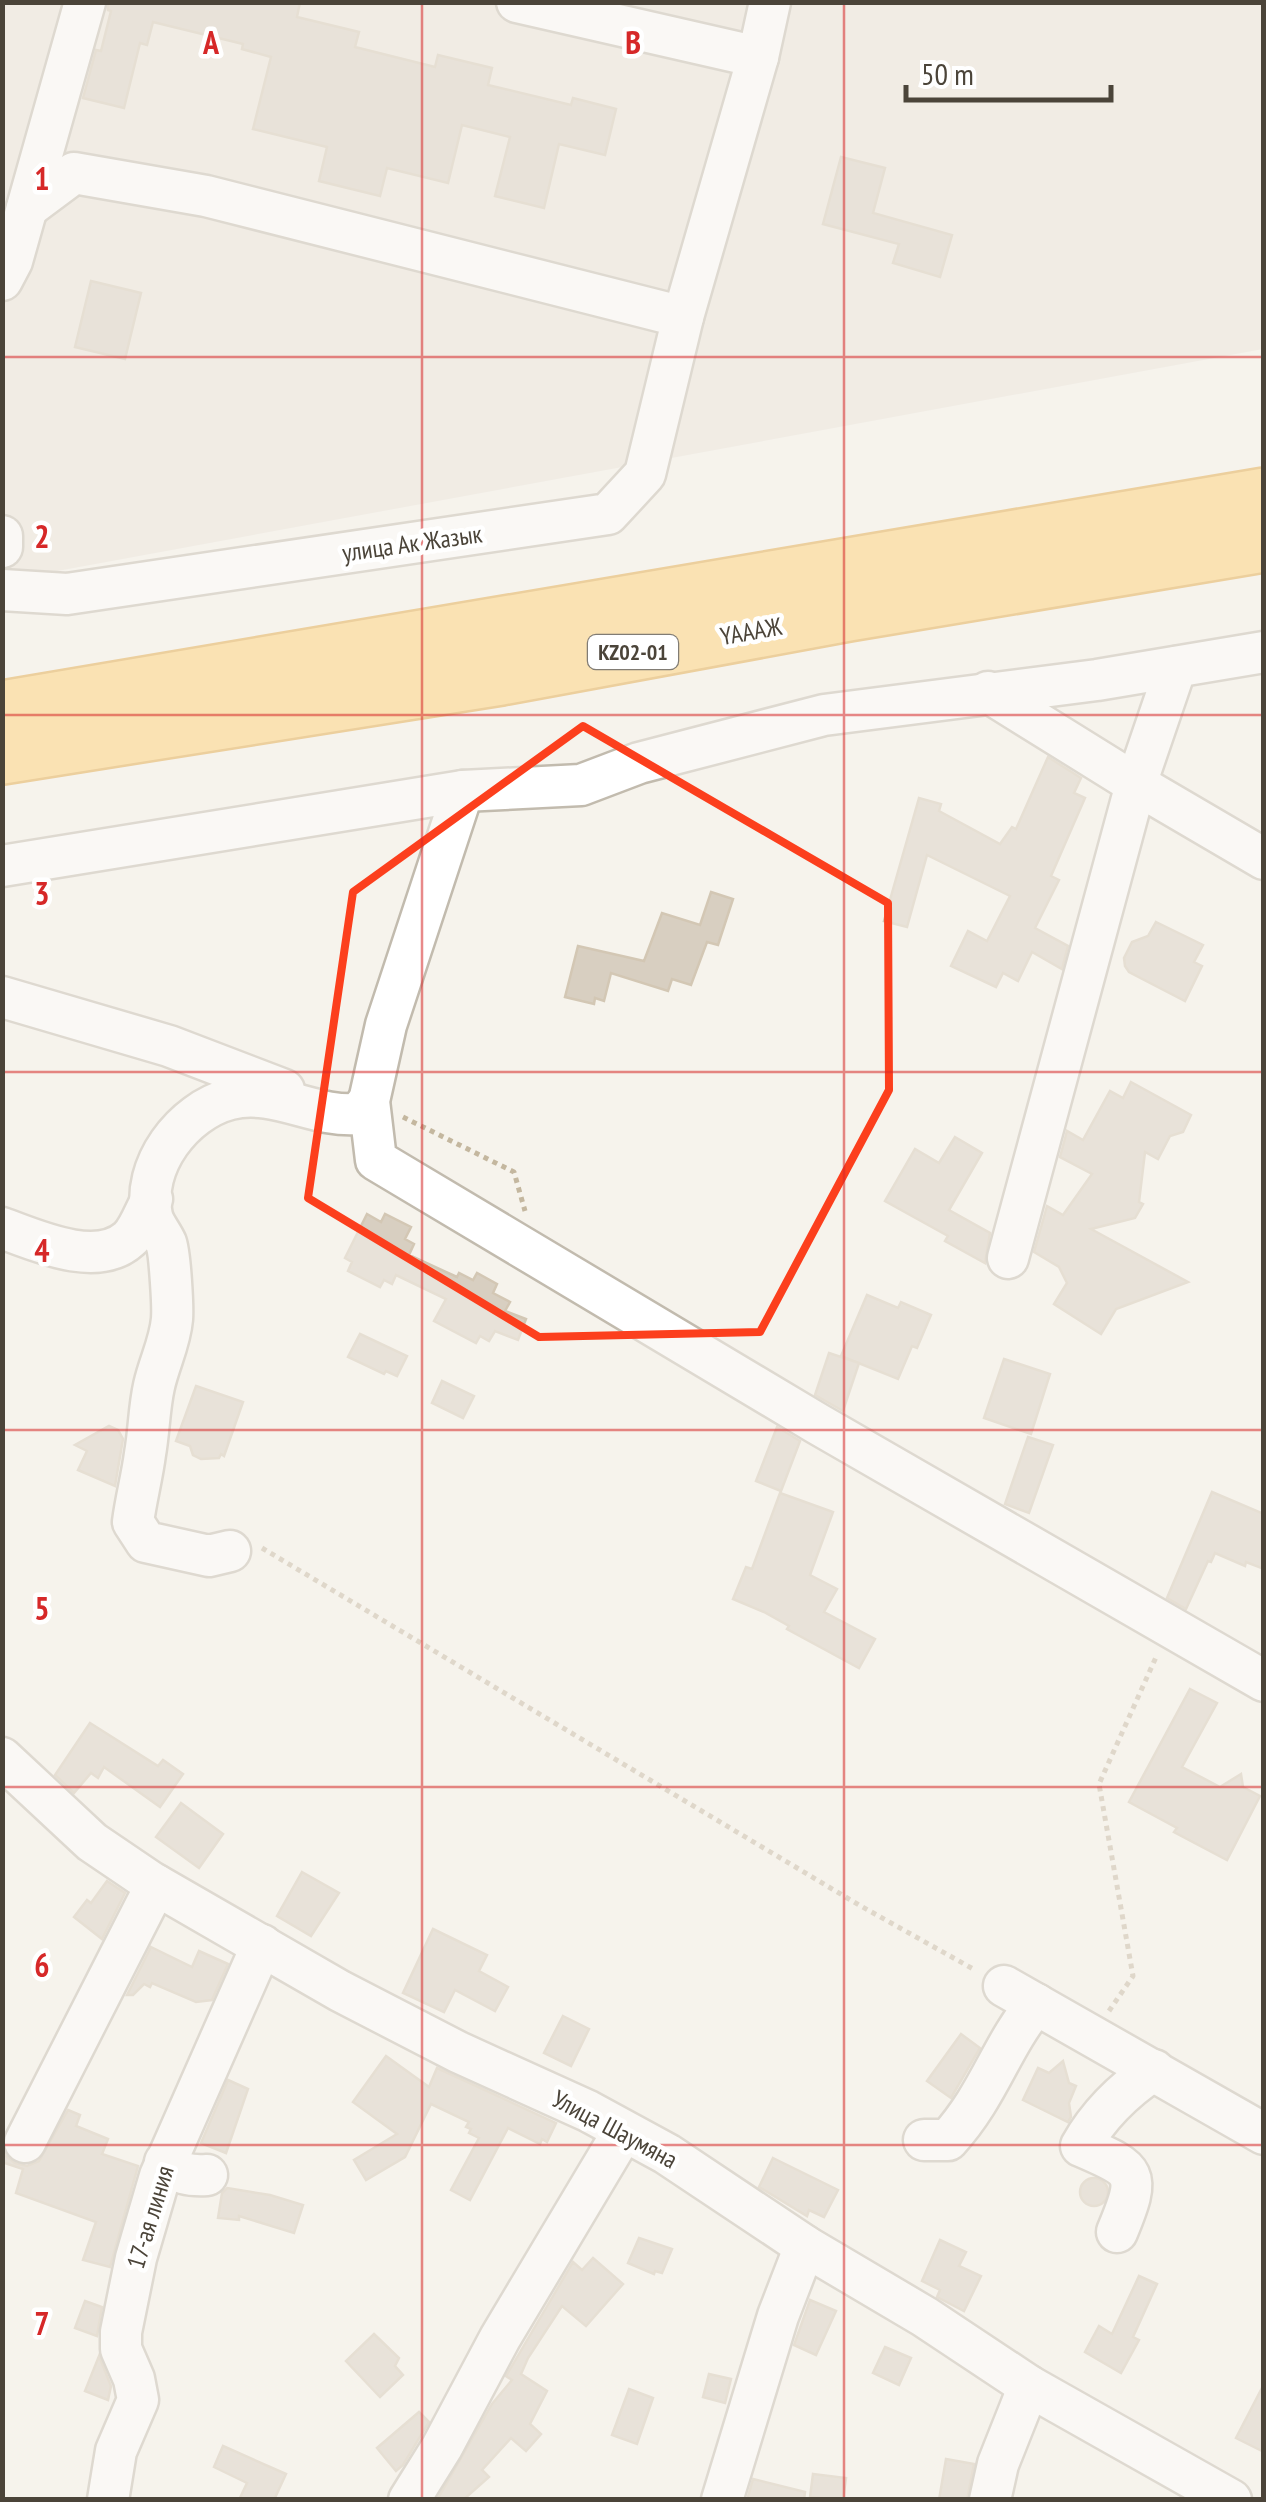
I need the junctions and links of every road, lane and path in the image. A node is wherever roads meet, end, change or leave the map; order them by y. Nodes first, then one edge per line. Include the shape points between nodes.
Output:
1 (85, 2) edge
2 (517, 2) edge
3 (770, 2) edge
4 (758, 57) junction
5 (27, 208) junction
6 (2, 280) edge
7 (683, 317) junction
8 (1264, 496) edge
9 (2, 536) edge
10 (1264, 544) edge
11 (2, 547) edge
12 (2, 590) edge
13 (1264, 652) edge
14 (1176, 667) junction
15 (988, 692) junction
16 (2, 709) edge
17 (2, 756) edge
18 (1136, 784) junction
19 (463, 791) junction
20 (1264, 859) edge
21 (2, 866) edge
22 (2, 997) edge
23 (369, 1100) junction
24 (312, 1109) junction
25 (152, 1199) junction
26 (2, 1228) edge
27 (1008, 1258) dead end
28 (546, 1261) junction
29 (230, 1551) joint
30 (1169, 1628) junction
31 (1264, 1680) edge
32 (2, 1758) edge
33 (156, 1885) junction
34 (262, 1945) junction
35 (1020, 1995) junction
36 (1094, 2035) junction
37 (1154, 2070) junction
38 (623, 2132) junction
39 (1264, 2134) edge
40 (924, 2140) dead end
41 (25, 2142) dead end
42 (165, 2162) junction
43 (207, 2175) dead end
44 (1118, 2232) dead end
45 (805, 2246) junction
46 (1028, 2386) junction
47 (108, 2500) edge
48 (408, 2500) edge
49 (722, 2500) edge
50 (990, 2500) edge
51 (1232, 2500) edge

1 - 5 street
2 - 4 street
3 - 4 street, улица Ак Жазык
4 - 7 street, улица Ак Жазык
5 - 6 street
5 - 7 street via 74,173 206,196
7 - 12 street, улица Ак Жазык via 645,474 608,514 67,594
8 - 16 highway, ҮАААЖ / KZ02-01
9 - 11 street
10 - 17 highway, ҮАААЖ / KZ02-01
13 - 14 street
14 - 15 street
14 - 18 street
15 - 18 street
15 - 19 street via 824,715 639,762 581,785
18 - 20 street
18 - 27 street
19 - 21 street
19 - 23 street via 386,1025
22 - 24 street via 169,1046 285,1090
23 - 24 street via 358,1114
23 - 28 path via 514,1172
23 - 28 street via 376,1160
24 - 25 street via 252,1096 202,1112 170,1140
25 - 26 street via 131,1238 107,1253
25 - 29 street via 152,1217 168,1247 173,1316 154,1385 133,1522 146,1542 209,1556
28 - 30 street
29 - 35 path via 266,1547 676,1797
30 - 31 street
30 - 36 path via 1099,1784 1133,1976
32 - 33 street, Улица Шаумяна via 92,1842
33 - 34 street, Улица Шаумяна
33 - 41 street
34 - 38 street, Улица Шаумяна
34 - 42 street, 17-ая линия
35 - 36 street
35 - 40 street via 1015,2030 973,2113 948,2140
36 - 37 street
37 - 39 street
37 - 44 street via 1128,2087 1082,2146 1131,2174
38 - 45 street, Улица Шаумяна
38 - 48 street
42 - 43 street via 190,2176
42 - 47 street, 17-ая линия via 120,2332 138,2400 116,2451
45 - 46 street, Улица Шаумяна
45 - 49 street
46 - 50 street
46 - 51 street, Улица Шаумяна

